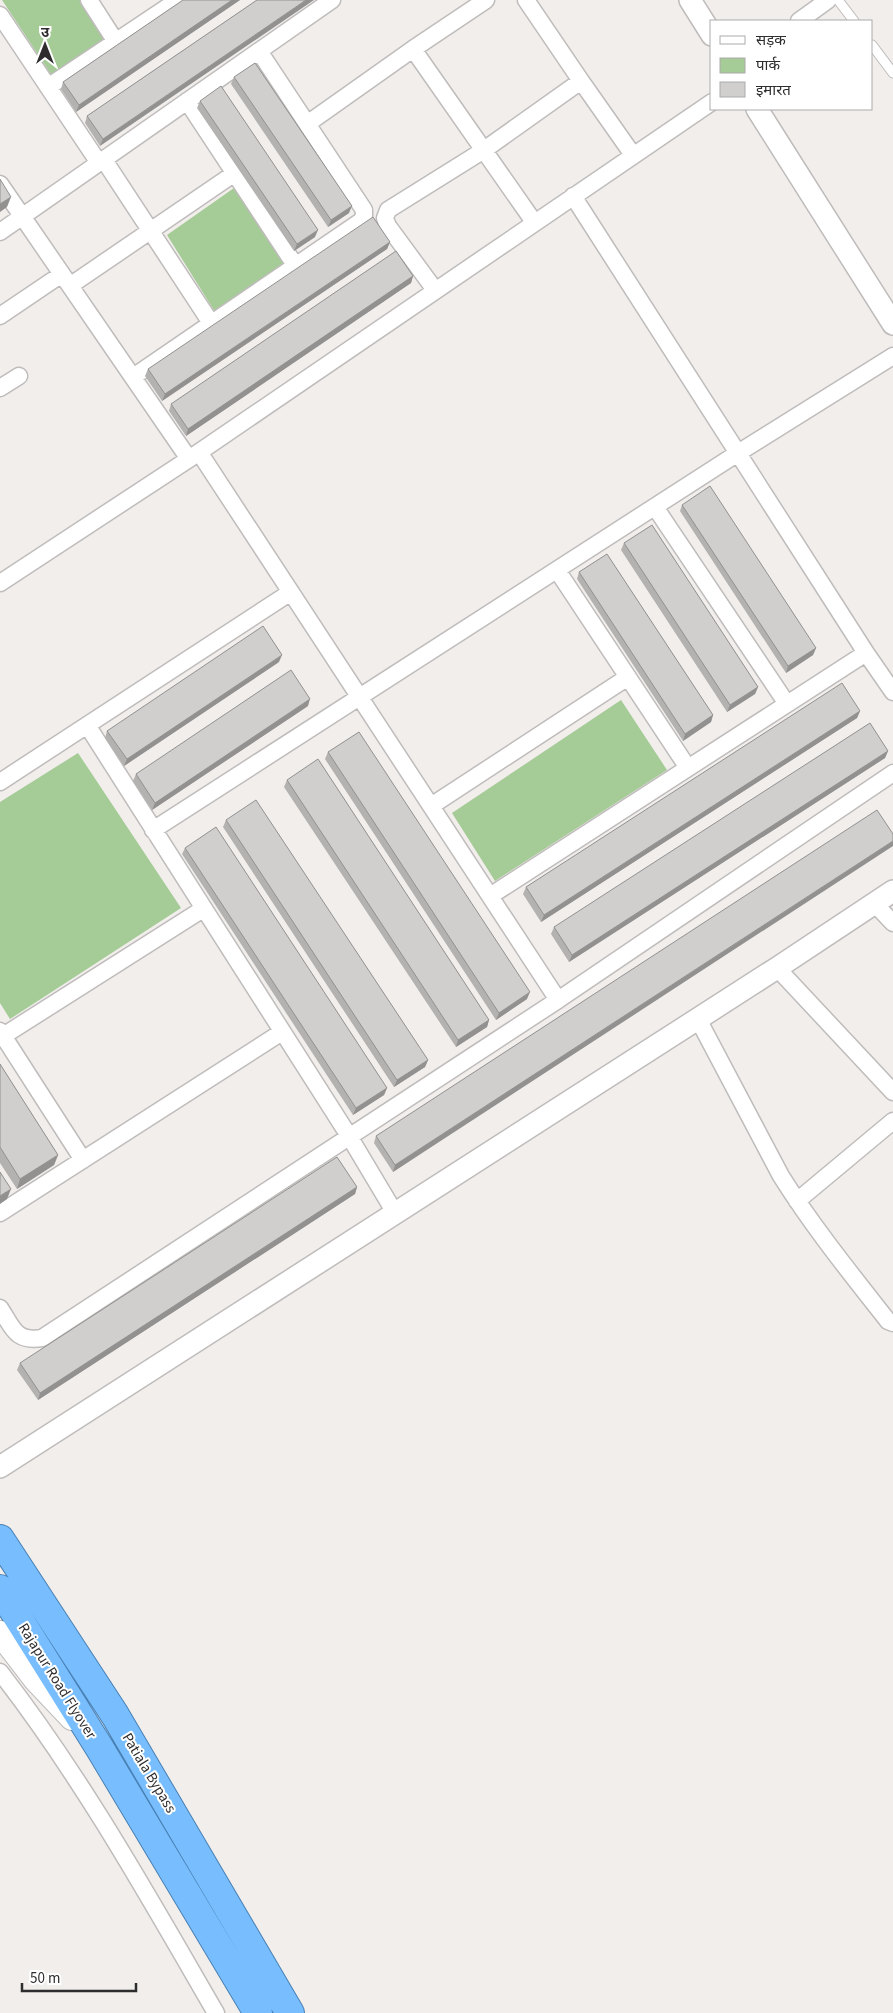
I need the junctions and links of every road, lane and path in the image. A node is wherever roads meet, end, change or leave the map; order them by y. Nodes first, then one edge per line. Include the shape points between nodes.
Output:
1 (89, 0) edge
2 (178, 0) edge
3 (332, 0) edge
4 (486, 0) edge
5 (526, 0) edge
6 (690, 0) edge
7 (828, 0) edge
8 (838, 0) edge
9 (0, 15) edge
10 (800, 20) edge
11 (853, 20) edge
12 (710, 32) edge
13 (116, 42) junction
14 (873, 46) edge
15 (414, 49) junction
16 (258, 51) junction
17 (893, 73) edge
18 (582, 82) junction
19 (48, 87) junction
20 (188, 101) junction
21 (710, 103) edge
22 (758, 110) edge
23 (308, 124) junction
24 (484, 150) junction
25 (633, 155) junction
26 (101, 161) junction
27 (235, 173) junction
28 (0, 184) edge
29 (573, 196) junction
30 (22, 216) junction
31 (534, 222) junction
32 (150, 230) junction
33 (0, 232) edge
34 (295, 265) junction
35 (66, 280) junction
36 (435, 290) junction
37 (0, 316) edge
38 (211, 323) junction
39 (893, 324) edge
40 (893, 356) edge
41 (19, 376) dead end
42 (133, 377) junction
43 (0, 388) edge
44 (738, 453) junction
45 (194, 455) junction
46 (655, 507) junction
47 (557, 570) junction
48 (0, 583) edge
49 (291, 592) junction
50 (866, 653) junction
51 (628, 677) junction
52 (893, 692) edge
53 (360, 698) junction
54 (787, 704) junction
55 (87, 725) junction
56 (688, 768) junction
57 (893, 773) edge
58 (0, 782) edge
59 (431, 806) junction
60 (153, 830) junction
61 (893, 891) edge
62 (490, 896) junction
63 (874, 903) junction
64 (203, 908) junction
65 (893, 923) edge
66 (777, 968) junction
67 (558, 1000) junction
68 (698, 1019) junction
69 (282, 1032) junction
70 (2, 1033) edge
71 (893, 1092) edge
72 (893, 1121) edge
73 (348, 1136) junction
74 (84, 1160) junction
75 (797, 1201) junction
76 (0, 1213) edge
77 (395, 1213) junction
78 (0, 1308) edge
79 (893, 1324) edge
80 (0, 1468) edge
81 (0, 1539) edge
82 (0, 1589) edge
83 (0, 1634) edge
84 (0, 1672) edge
85 (99, 1747) junction
86 (216, 2013) edge
87 (258, 2013) edge
88 (290, 2013) edge

1 - 13 street
2 - 13 street
3 - 16 street
4 - 15 street
5 - 18 street
6 - 12 street
7 - 10 street
8 - 11 lane
9 - 19 street
13 - 19 street
14 - 17 lane
15 - 23 street
15 - 24 street
16 - 20 street
16 - 23 street
18 - 24 street
18 - 25 street
19 - 26 street
20 - 26 street
20 - 27 street
21 - 25 street
22 - 39 street
23 - 34 street via 364,210 364,216
24 - 31 street
24 - 36 street via 388,210 385,218
25 - 29 street
26 - 30 street
26 - 32 street
27 - 32 street
27 - 34 street
28 - 30 street
29 - 31 street
29 - 44 street
30 - 33 street
30 - 35 street
31 - 36 street
32 - 35 street
32 - 38 street
34 - 38 street
35 - 37 street
35 - 42 street
36 - 45 street
38 - 42 street
40 - 44 street
41 - 43 street
42 - 45 street
44 - 46 street
44 - 50 street
45 - 48 street
45 - 49 street
46 - 47 street
46 - 54 street
47 - 51 street
47 - 53 street
49 - 53 street
49 - 55 street
50 - 52 street
50 - 54 street
51 - 56 street
51 - 59 street
53 - 59 street
53 - 60 street
54 - 56 street
55 - 58 street
55 - 60 street
56 - 62 street
57 - 67 street
59 - 62 street
60 - 64 street
61 - 63 street
62 - 67 street
63 - 65 street
63 - 66 street
64 - 69 street
64 - 70 street
66 - 68 street
66 - 71 street
67 - 73 street
68 - 75 street
68 - 77 street
69 - 73 street
69 - 74 street
70 - 74 street
72 - 75 street
73 - 77 street
73 - 78 street via 42,1338 29,1340 17,1334
74 - 76 street
75 - 79 street
77 - 80 street
81 - 88 highway, Patiala Bypass via 115,1715
82 - 85 highway, Rajapur Road Flyover
83 - 85 main road via 36,1680
84 - 86 street via 67,1763 102,1818
85 - 87 highway, Patiala Bypass

